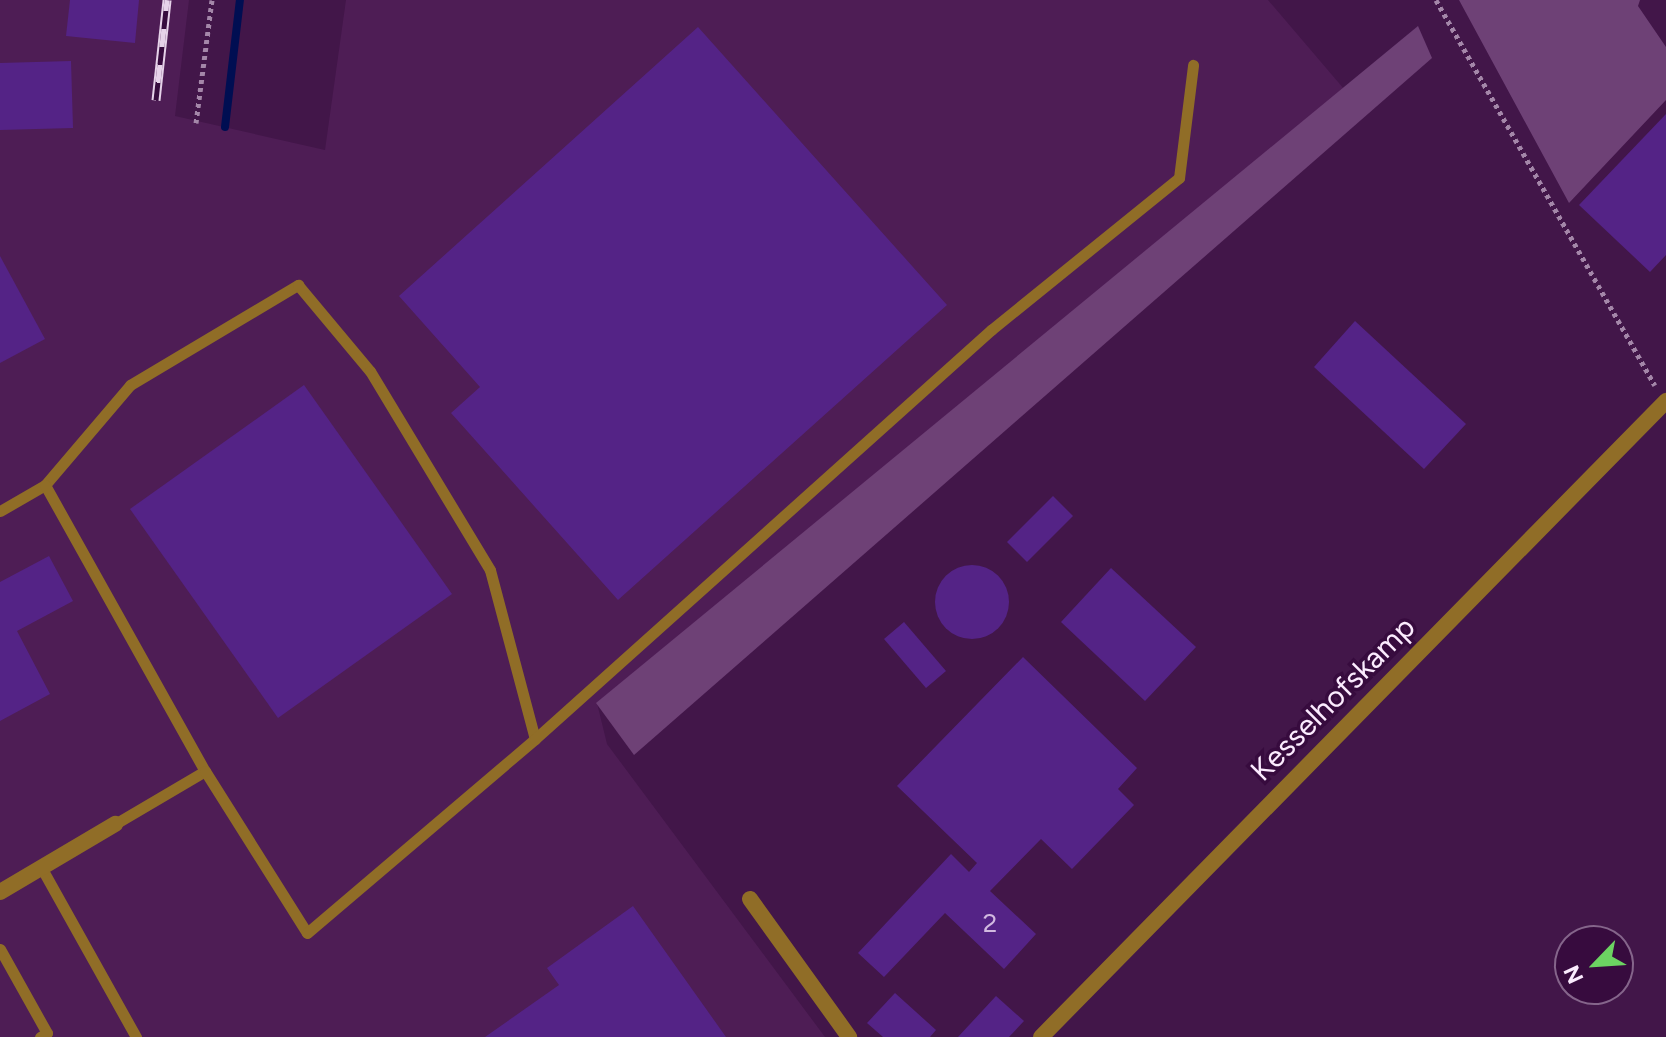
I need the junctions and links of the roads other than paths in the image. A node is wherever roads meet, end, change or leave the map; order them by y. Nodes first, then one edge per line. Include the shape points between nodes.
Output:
1 (1193, 65) dead end
2 (1665, 401) edge
3 (45, 485) junction
4 (0, 511) edge
5 (535, 739) junction
6 (205, 771) junction
7 (115, 824) joint
8 (41, 867) junction
9 (0, 892) edge
10 (750, 899) dead end
11 (0, 949) edge
12 (40, 1037) edge
13 (136, 1037) edge
14 (849, 1037) edge
15 (1041, 1037) edge

1 - 5 lane via 1179,178 991,330
2 - 15 street, Kesselhofskamp
3 - 4 lane
3 - 5 lane via 130,385 298,285 370,371 490,570
3 - 6 lane
5 - 6 lane via 307,933
6 - 7 lane
7 - 8 street
8 - 9 street
8 - 13 lane
10 - 14 street
11 - 12 lane via 47,1033

